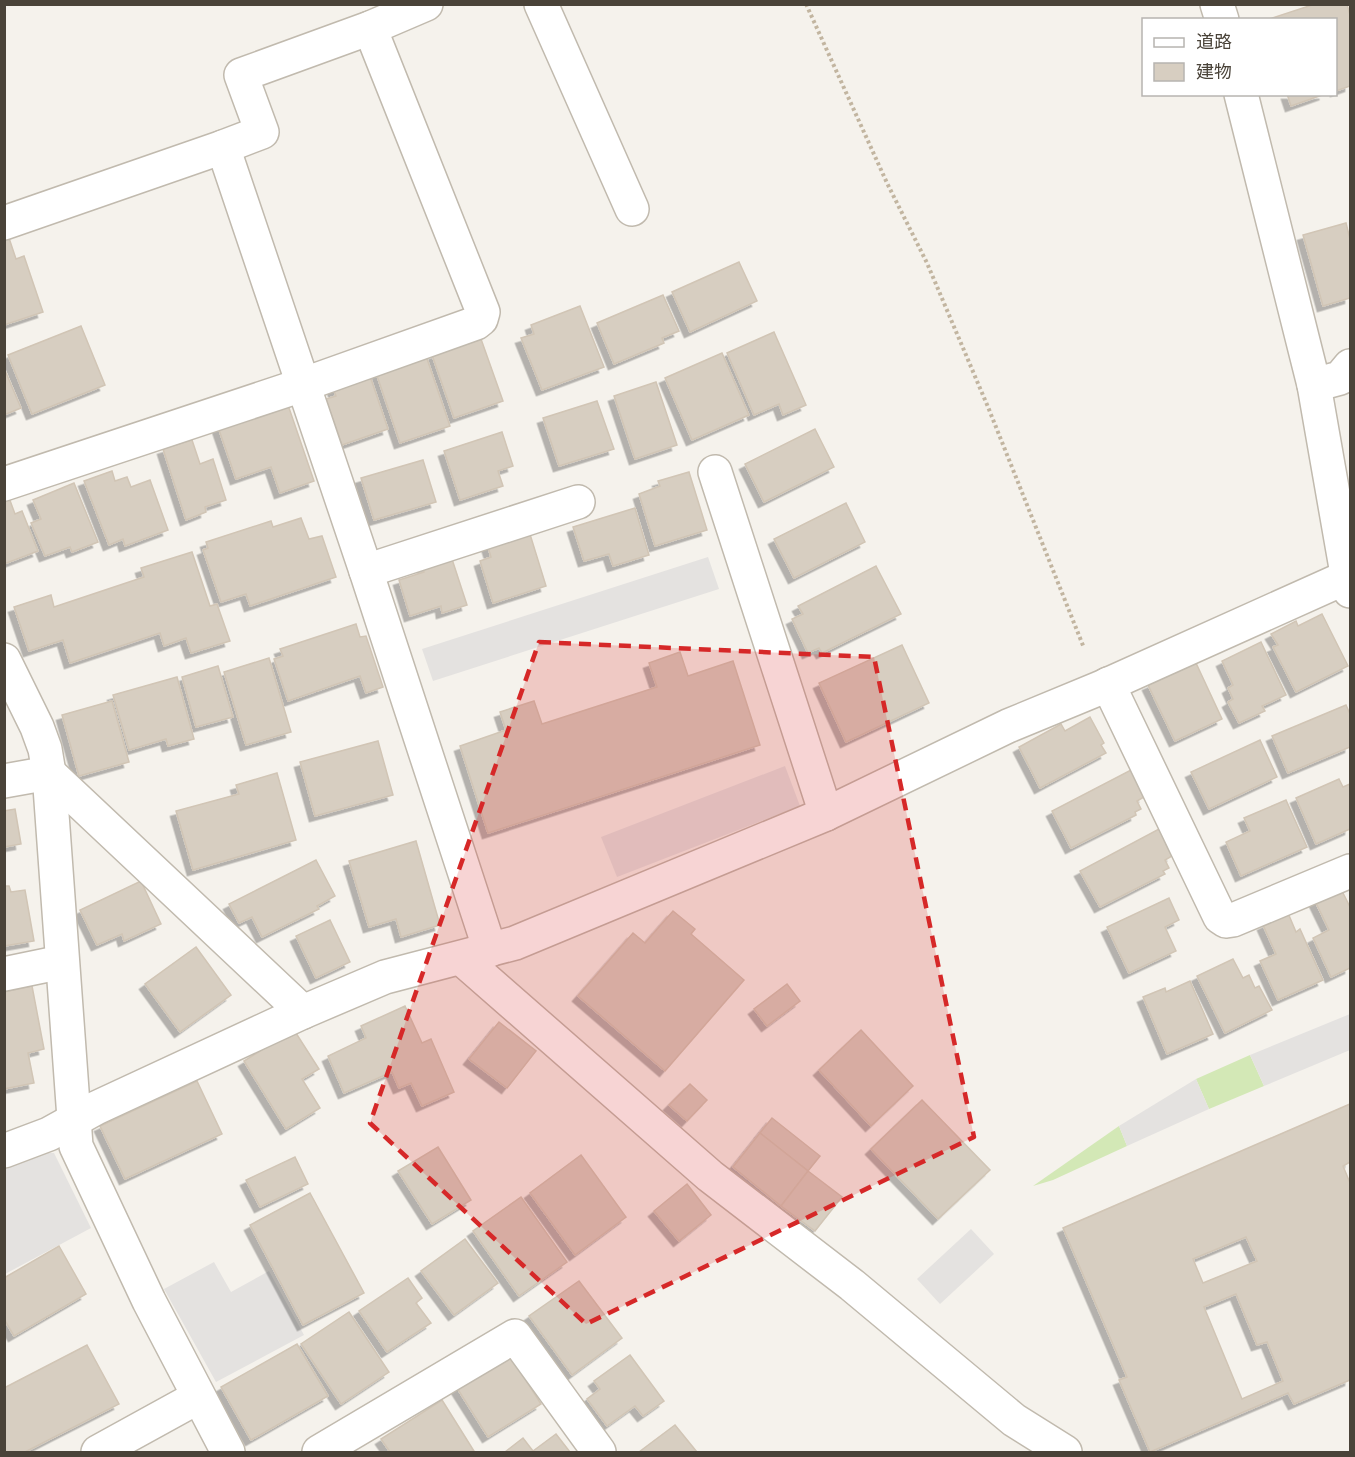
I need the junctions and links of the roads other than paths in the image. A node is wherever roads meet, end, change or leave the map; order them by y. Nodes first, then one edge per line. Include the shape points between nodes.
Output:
1 (426, 4) edge
2 (541, 4) edge
3 (370, 28) junction
4 (1242, 96) edge
5 (222, 147) junction
6 (632, 209) dead end
7 (4, 223) edge
8 (1350, 366) edge
9 (302, 385) junction
10 (1314, 385) junction
11 (716, 472) dead end
12 (4, 484) edge
13 (578, 502) dead end
14 (366, 571) junction
15 (1349, 584) edge
16 (4, 660) edge
17 (1104, 686) junction
18 (49, 773) junction
19 (4, 781) edge
20 (826, 814) junction
21 (1350, 871) edge
22 (475, 954) junction
23 (62, 962) junction
24 (4, 974) edge
25 (303, 1012) junction
26 (74, 1120) junction
27 (4, 1151) edge
28 (198, 1396) junction
29 (98, 1452) edge
30 (228, 1452) edge
31 (319, 1452) edge
32 (599, 1452) edge
33 (1065, 1452) edge

1 - 3 street
2 - 6 street
3 - 5 street via 241,75 262,132
3 - 9 street via 483,312 477,324
4 - 10 street
5 - 7 street
5 - 9 street
8 - 10 street via 1340,378
9 - 12 street
9 - 14 street
10 - 15 street
11 - 20 street
13 - 14 street
14 - 22 street
15 - 17 street
16 - 18 street via 45,749
17 - 20 street via 1008,726
17 - 21 street via 1220,917 1233,920
18 - 19 street
18 - 23 street
18 - 25 street
20 - 22 street via 515,943
22 - 25 street via 385,977
22 - 33 street via 710,1176 852,1285 1014,1420
23 - 24 street
23 - 26 street
25 - 26 street
26 - 27 street
26 - 28 street via 76,1146
28 - 29 street
28 - 30 street
31 - 32 street via 515,1336

